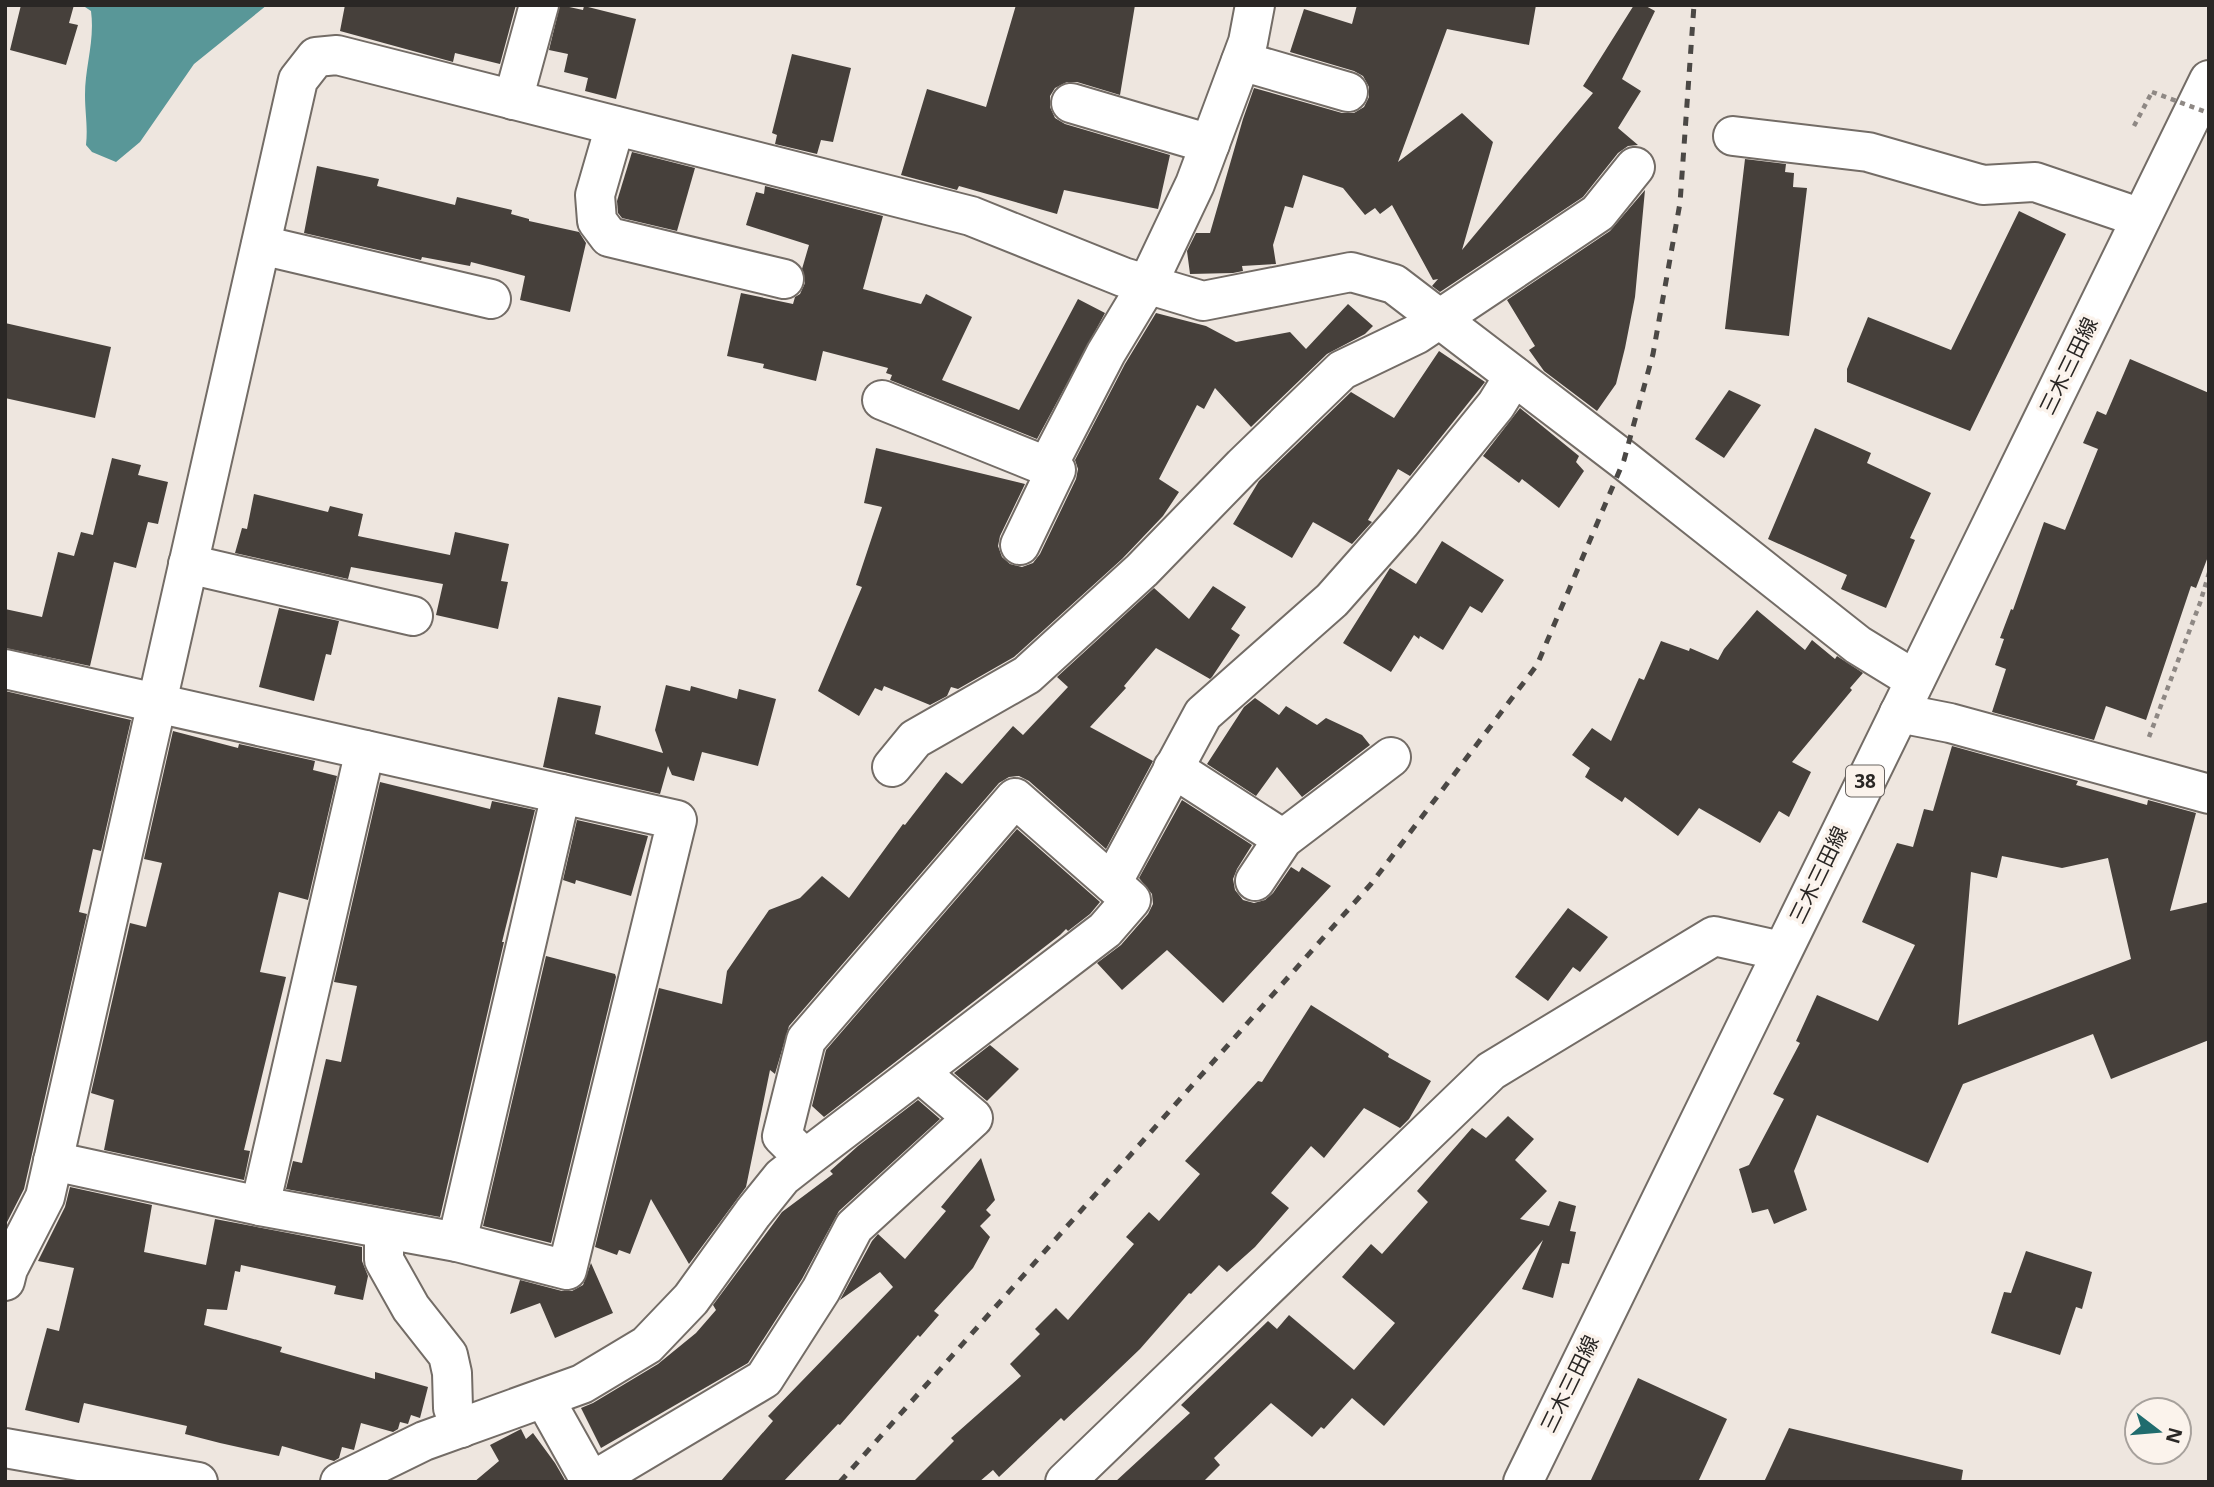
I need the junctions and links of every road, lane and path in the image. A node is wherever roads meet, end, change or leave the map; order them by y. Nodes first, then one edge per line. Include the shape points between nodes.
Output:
1 (539, 5) edge
2 (1255, 5) edge
3 (1241, 61) junction
4 (2209, 80) edge
5 (1348, 92) dead end
6 (513, 100) junction
7 (1071, 103) dead end
8 (2209, 113) edge
9 (615, 125) junction
10 (2134, 126) dead end
11 (1733, 136) dead end
12 (1210, 144) junction
13 (1635, 167) dead end
14 (2141, 218) junction
15 (261, 245) junction
16 (784, 279) dead end
17 (1147, 285) junction
18 (491, 299) dead end
19 (1439, 318) junction
20 (1514, 376) junction
21 (882, 400) dead end
22 (1047, 467) junction
23 (1020, 545) dead end
24 (188, 564) junction
25 (2209, 573) edge
26 (413, 616) dead end
27 (5, 669) edge
28 (1907, 696) junction
29 (157, 703) junction
30 (365, 750) junction
31 (1391, 757) dead end
32 (892, 768) dead end
33 (1173, 768) junction
34 (2135, 774) junction
35 (561, 794) junction
36 (2209, 794) edge
37 (1283, 839) junction
38 (1255, 881) dead end
39 (1112, 883) junction
40 (1781, 951) junction
41 (919, 1072) junction
42 (805, 1159) junction
43 (53, 1161) junction
44 (260, 1206) junction
45 (18, 1220) edge
46 (384, 1229) junction
47 (457, 1242) junction
48 (5, 1281) edge
49 (544, 1398) junction
50 (461, 1427) junction
51 (5, 1448) edge
52 (198, 1482) edge
53 (340, 1482) edge
54 (1065, 1482) edge
55 (1523, 1482) edge

1 - 6 street
2 - 3 street
3 - 5 street
3 - 12 street
4 - 14 street, 三木三田線 / 38
6 - 9 street
6 - 15 street via 337,55 316,57 298,80
7 - 12 street
8 - 10 path, bridge via 2152,92
9 - 16 street via 595,195 597,221 609,237
9 - 17 street via 971,216
11 - 14 street via 1868,152 1983,185 2035,182
12 - 17 street
13 - 19 street via 1598,213
14 - 28 street, 三木三田線 / 38
15 - 18 street
15 - 24 street
17 - 19 street via 1203,301 1351,272 1394,284
17 - 22 street
19 - 20 street
19 - 32 street via 1417,334 1342,370 1142,570 1027,675 915,739
20 - 28 street via 1858,645
20 - 33 street via 1496,405 1332,600 1203,714
21 - 22 street
22 - 23 street via 1056,470
24 - 26 street
24 - 29 street
25 - 34 path
27 - 29 street
28 - 34 street via 1950,723
28 - 40 street, 三木三田線 / 38
29 - 30 street
29 - 43 street
30 - 35 street
30 - 44 street
31 - 37 street
33 - 37 street
33 - 39 street
34 - 36 street
35 - 47 street
35 - 47 street via 677,820 568,1269
37 - 38 street
39 - 41 street via 1131,900 1105,930
39 - 42 street via 1015,798 806,1040 782,1136
40 - 54 street via 1714,936 1491,1071
40 - 55 street, 三木三田線 / 38
41 - 42 street
41 - 49 street via 972,1118 854,1227 821,1290 764,1379 591,1482
42 - 49 street via 782,1177 691,1299 647,1345 582,1384
43 - 44 street
43 - 45 street via 45,1197
44 - 46 street
45 - 48 street
46 - 47 street
46 - 50 street via 384,1261 411,1308 447,1355 453,1408
49 - 50 street
50 - 53 street
51 - 52 street

